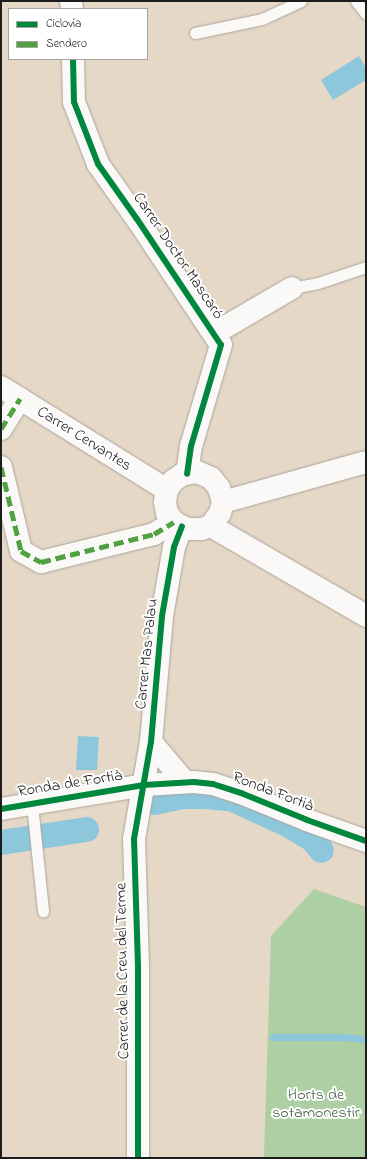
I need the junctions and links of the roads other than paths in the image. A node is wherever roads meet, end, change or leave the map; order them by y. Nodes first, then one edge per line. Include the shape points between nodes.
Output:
1 (301, 1) edge
2 (356, 1) edge
3 (366, 14) edge
4 (195, 34) dead end
5 (73, 60) edge
6 (366, 267) edge
7 (292, 288) joint
8 (215, 333) junction
9 (1, 387) edge
10 (20, 399) junction
11 (1, 429) edge
12 (366, 462) edge
13 (1, 467) edge
14 (187, 474) junction
15 (167, 490) junction
16 (223, 502) junction
17 (178, 524) junction
18 (211, 526) junction
19 (366, 616) edge
20 (152, 742) junction
21 (184, 781) junction
22 (144, 785) junction
23 (1, 809) edge
24 (33, 813) junction
25 (366, 841) edge
26 (43, 911) dead end
27 (138, 1158) edge

1 - 4 lane via 262,19
2 - 3 lane
5 - 8 street, Carrer Doctor Mascaró via 74,102 98,164
6 - 7 lane via 318,284
7 - 8 street
8 - 14 street, Carrer Doctor Mascaró via 221,345 191,446
9 - 10 street, Carrer Cervantes
10 - 11 street
10 - 15 street, Carrer Cervantes
12 - 16 street
13 - 17 street via 21,551 41,562 154,534
14 - 15 street via 173,481
14 - 16 street via 197,472 211,478 219,488
15 - 17 street via 167,513
16 - 18 street
17 - 18 street via 187,530
17 - 20 street, Carrer Mas Palau via 162,616
18 - 19 street
20 - 21 street
20 - 22 street, Carrer Mas Palau
21 - 22 street, Ronda Fortià
21 - 25 street, Ronda Fortià via 213,784 241,793
22 - 24 street, Ronda de Fortià
22 - 27 street, Carrer de la Creu del Terme via 134,839 138,966
23 - 24 street, Ronda de Fortià
24 - 26 lane

